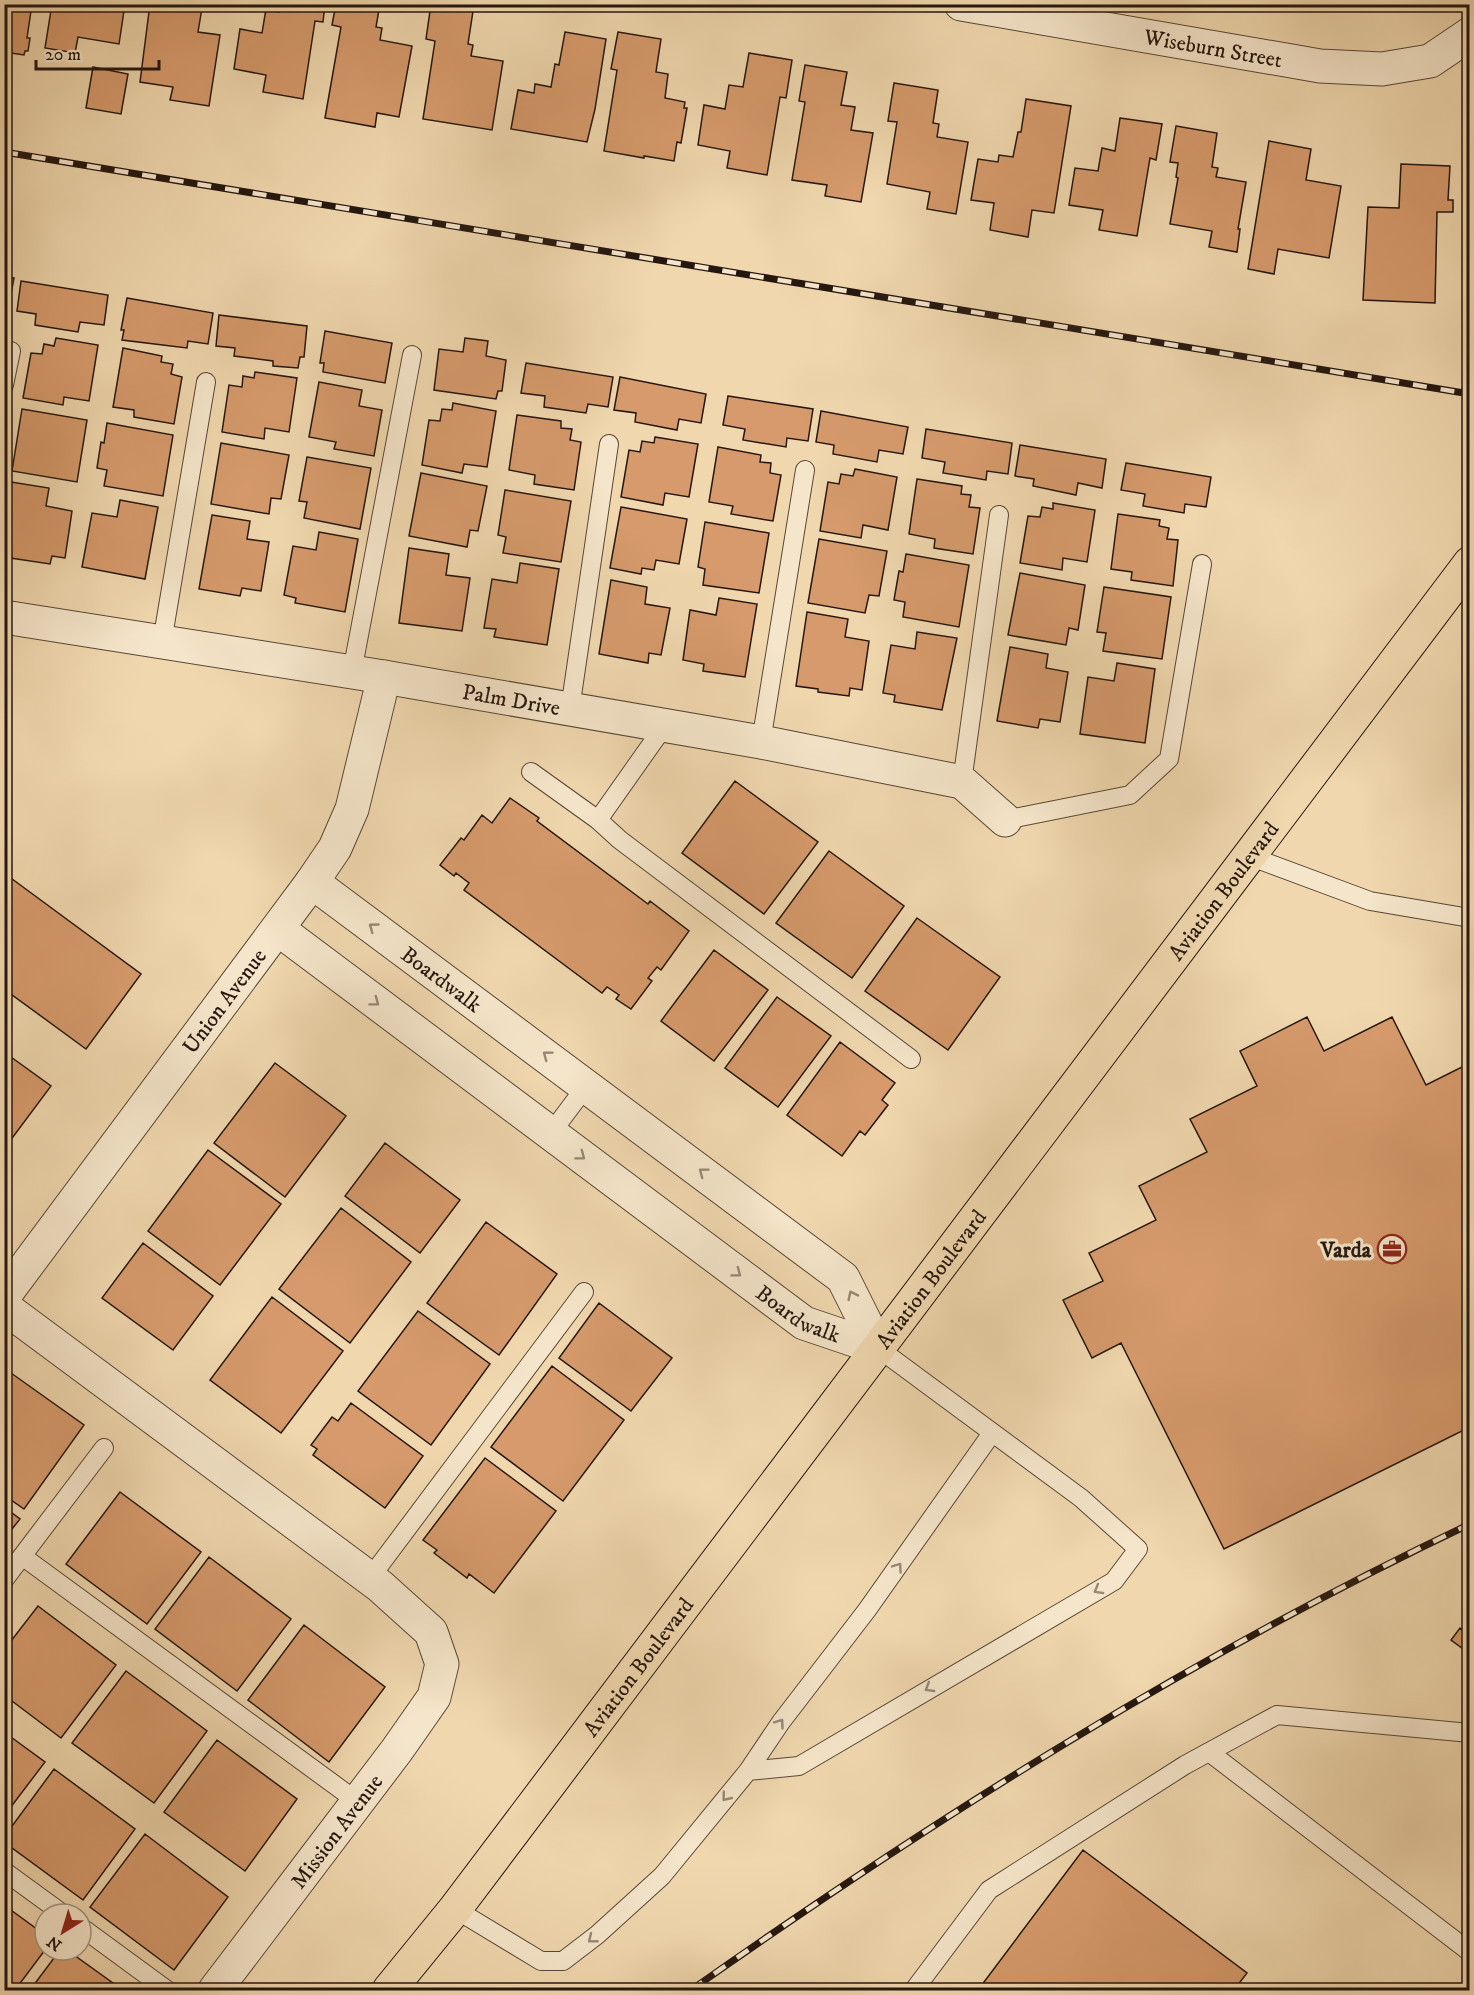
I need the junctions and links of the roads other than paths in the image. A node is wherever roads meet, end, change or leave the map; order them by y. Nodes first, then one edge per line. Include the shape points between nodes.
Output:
1 (961, 4) edge
2 (1466, 37) edge
3 (11, 351) dead end
4 (412, 355) dead end
5 (206, 382) dead end
6 (4, 385) edge
7 (609, 444) dead end
8 (805, 470) dead end
9 (999, 515) dead end
10 (1470, 563) edge
11 (1202, 564) dead end
12 (4, 617) edge
13 (162, 642) junction
14 (368, 674) junction
15 (570, 709) junction
16 (665, 725) junction
17 (761, 742) junction
18 (531, 772) dead end
19 (962, 782) junction
20 (598, 820) junction
21 (1005, 820) joint
22 (1249, 856) junction
23 (312, 882) junction
24 (1470, 918) edge
25 (278, 929) junction
26 (911, 1059) dead end
27 (587, 1085) junction
28 (551, 1134) junction
29 (584, 1292) dead end
30 (4, 1296) edge
31 (4, 1306) edge
32 (878, 1348) junction
33 (992, 1433) junction
34 (104, 1448) dead end
35 (22, 1556) junction
36 (370, 1578) junction
37 (4, 1580) edge
38 (1470, 1733) edge
39 (1209, 1752) junction
40 (747, 1771) junction
41 (358, 1802) junction
42 (4, 1871) edge
43 (47, 1902) edge
44 (455, 1909) junction
45 (93, 1936) edge
46 (1470, 1952) edge
47 (168, 1990) edge
48 (215, 1990) edge
49 (389, 1990) edge
50 (914, 1990) edge

1 - 2 street, Wiseburn Street via 1320,66 1382,69 1430,61
3 - 6 lane
4 - 14 lane
5 - 13 lane
7 - 15 lane
8 - 17 lane
9 - 19 lane
10 - 22 main road, Aviation Boulevard
11 - 21 lane via 1169,759 1130,795
12 - 13 street, Palm Drive
13 - 14 street, Palm Drive
14 - 15 street, Palm Drive
14 - 23 street, Union Avenue via 352,809 335,848
15 - 16 street, Palm Drive
16 - 17 street, Palm Drive
16 - 20 lane
17 - 19 street, Palm Drive
18 - 20 lane
19 - 21 street
20 - 26 lane
22 - 24 lane via 1370,901
22 - 32 main road, Aviation Boulevard
23 - 25 street, Union Avenue
27 -> 23 street, Boardwalk
25 -> 28 street, Boardwalk
25 - 30 street, Union Avenue
27 - 28 lane
32 -> 27 street, Boardwalk via 843,1278
28 -> 32 street, Boardwalk via 804,1323
29 - 36 lane
31 - 36 street
32 - 33 lane
32 - 44 main road, Aviation Boulevard
40 -> 33 lane
33 -> 40 lane via 1081,1498 1138,1549 1114,1581 800,1766
34 - 35 lane
35 - 37 lane
35 - 41 lane
36 - 41 street, Mission Avenue via 431,1632 442,1664 434,1697
38 - 39 lane via 1277,1715
39 - 46 lane
39 - 50 lane via 989,1890
40 -> 44 lane via 662,1876 563,1961 541,1960
41 - 48 street, Mission Avenue
42 - 43 lane
44 - 49 main road, Aviation Boulevard
45 - 47 lane

